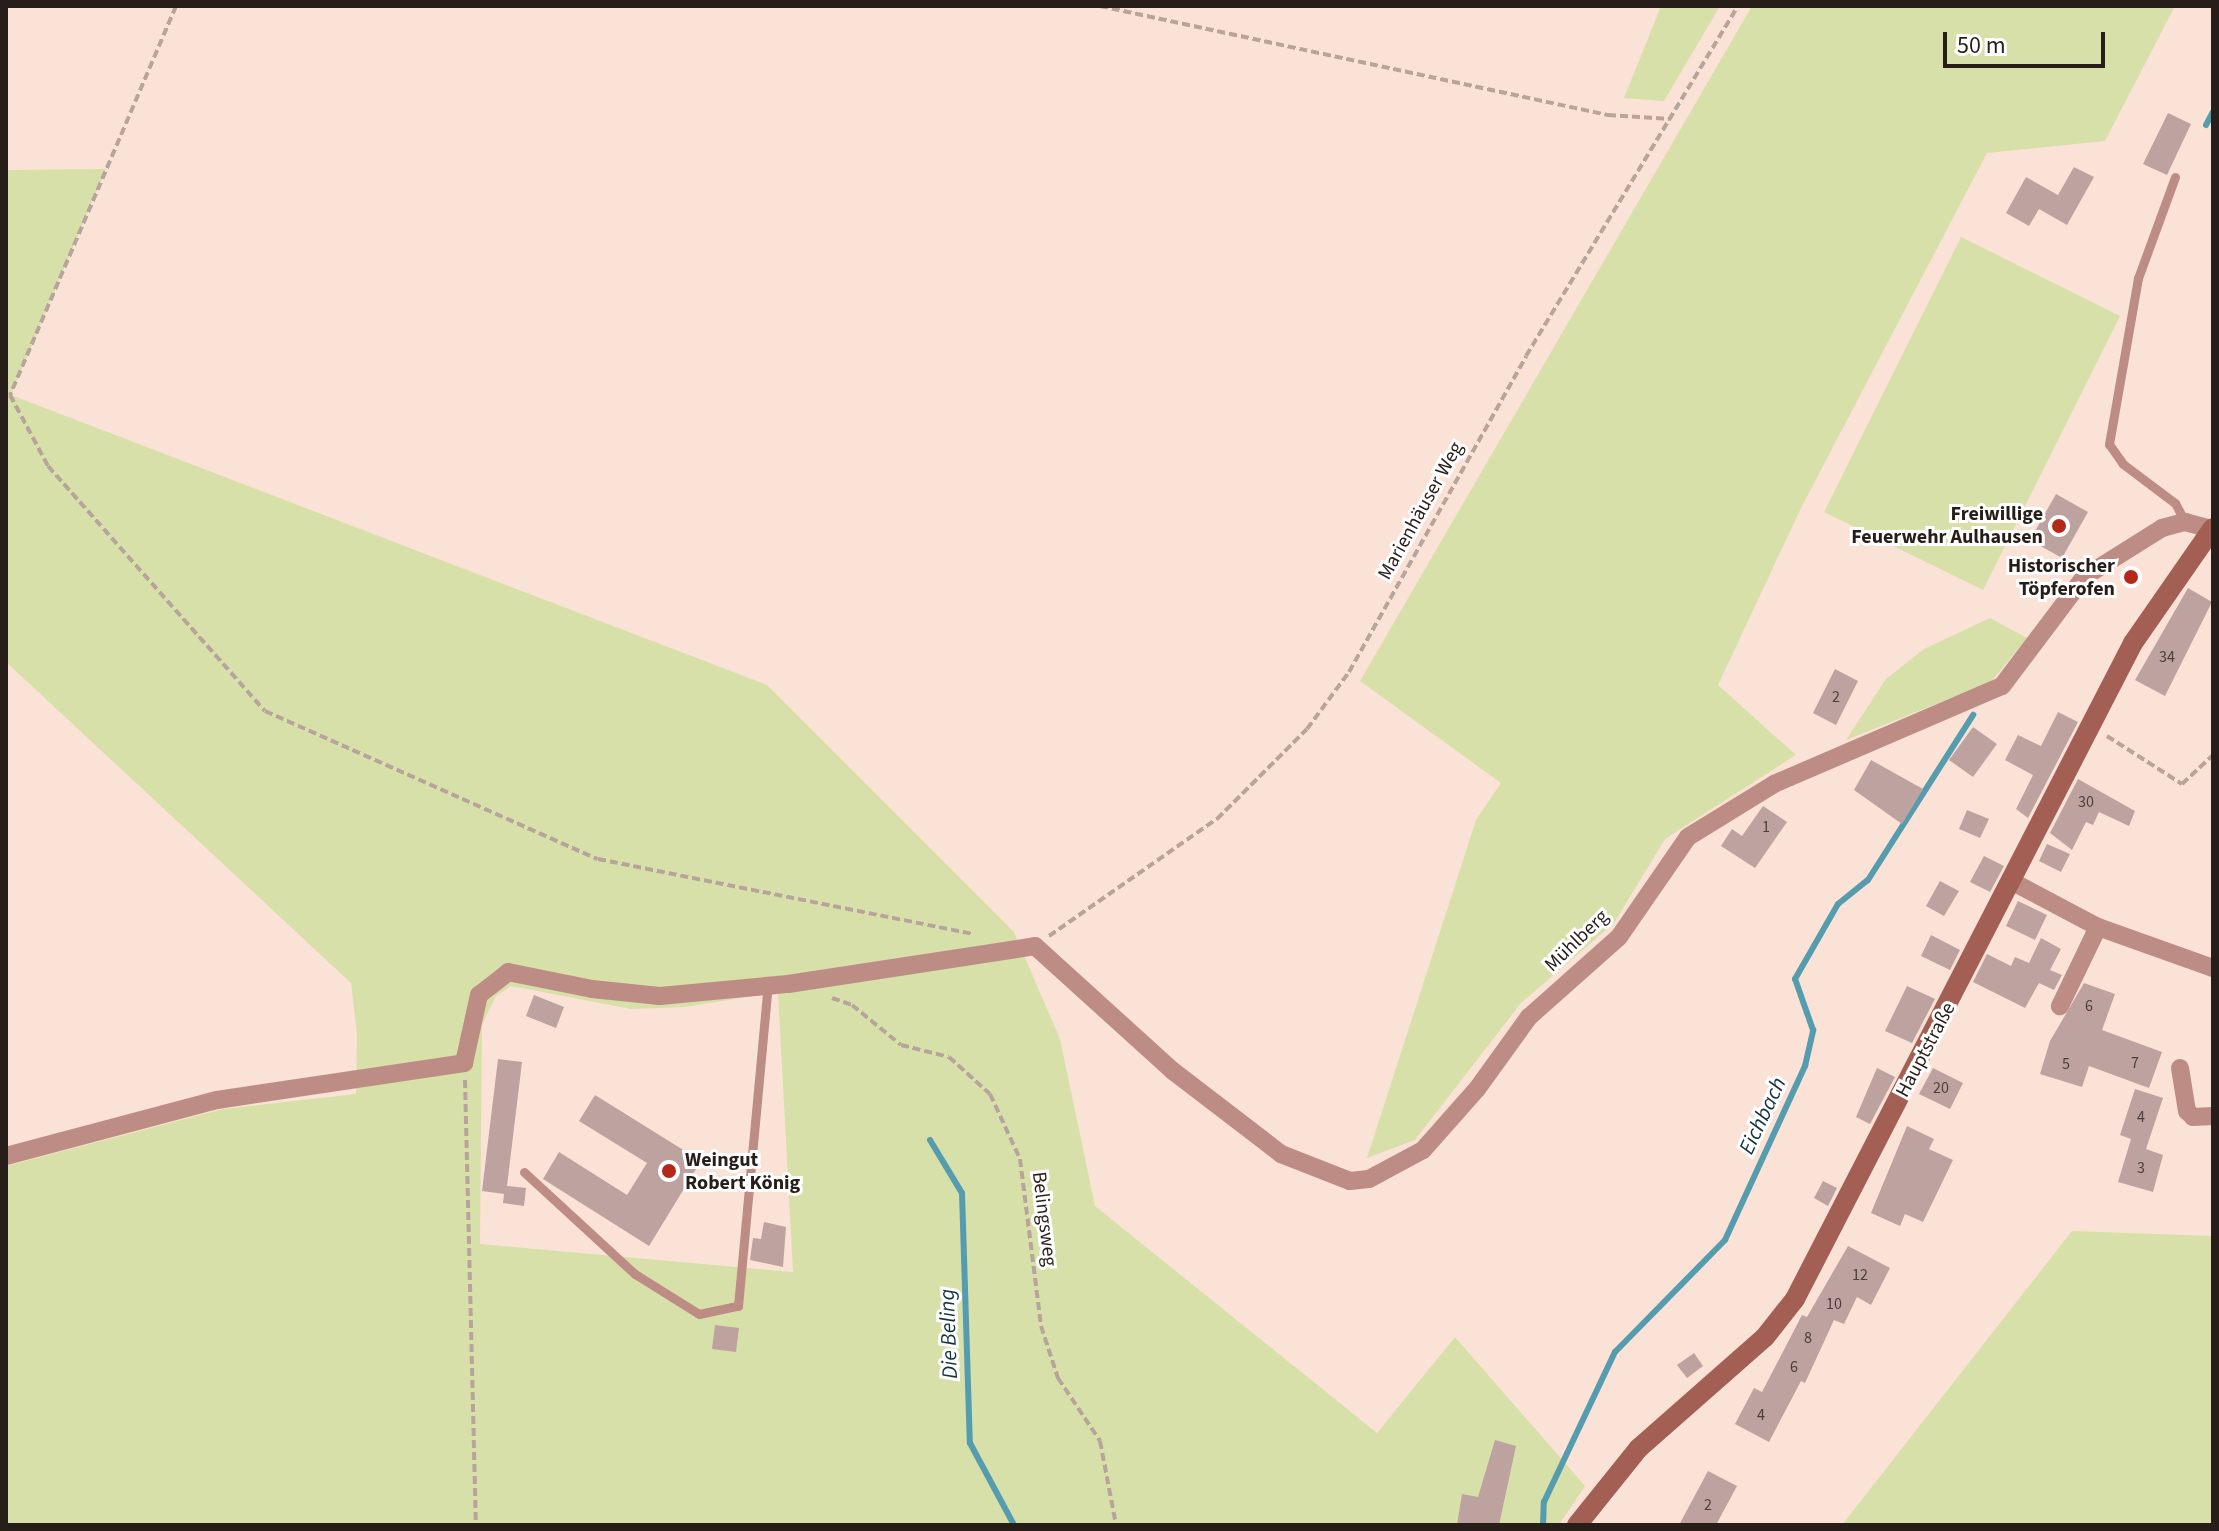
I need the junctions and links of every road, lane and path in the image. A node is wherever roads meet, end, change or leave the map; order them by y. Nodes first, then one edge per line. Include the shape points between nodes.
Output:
1 (176, 6) edge
2 (1100, 6) edge
3 (1738, 6) edge
4 (1671, 119) junction
5 (2175, 177) dead end
6 (2185, 522) junction
7 (2212, 529) edge
8 (2091, 726) junction
9 (2213, 755) edge
10 (2011, 881) junction
11 (2098, 927) junction
12 (988, 937) dead end
13 (1035, 946) junction
14 (2213, 968) edge
15 (768, 985) junction
16 (827, 996) dead end
17 (2060, 1006) dead end
18 (464, 1063) junction
19 (2180, 1068) dead end
20 (2213, 1116) edge
21 (6, 1156) edge
22 (524, 1172) dead end
23 (476, 1525) edge
24 (1116, 1525) edge
25 (1577, 1525) edge

1 - 12 path via 10,395 48,466 265,711 598,859
2 - 4 path via 1608,115
3 - 4 path, Marienhäuser Weg
4 - 13 path, Marienhäuser Weg via 1526,356 1349,672 1307,729 1217,819
5 - 6 lane via 2138,278 2109,444 2123,464 2175,503
6 - 7 street
6 - 13 street, Mühlberg via 2162,528 2084,577 2002,686 1774,784 1688,837 1619,937 1529,1017 1477,1089 1423,1150 1369,1179 1350,1181 1281,1154 1173,1071
7 - 8 main road, Hauptstraße via 2155,606
8 - 9 path via 2182,784
8 - 10 main road, Hauptstraße
10 - 11 street
10 - 25 main road, Hauptstraße via 1795,1299 1765,1337 1639,1448
11 - 14 street
11 - 17 street
13 - 15 street
15 - 18 street via 660,996 508,972 479,995
15 - 22 lane via 738,1306 699,1314 635,1274
16 - 24 path, Belingsweg via 852,1005 901,1045 949,1057 990,1094 1020,1159 1041,1326 1058,1378 1100,1441
18 - 21 street via 217,1100
18 - 23 path
19 - 20 street via 2187,1111 2193,1117

